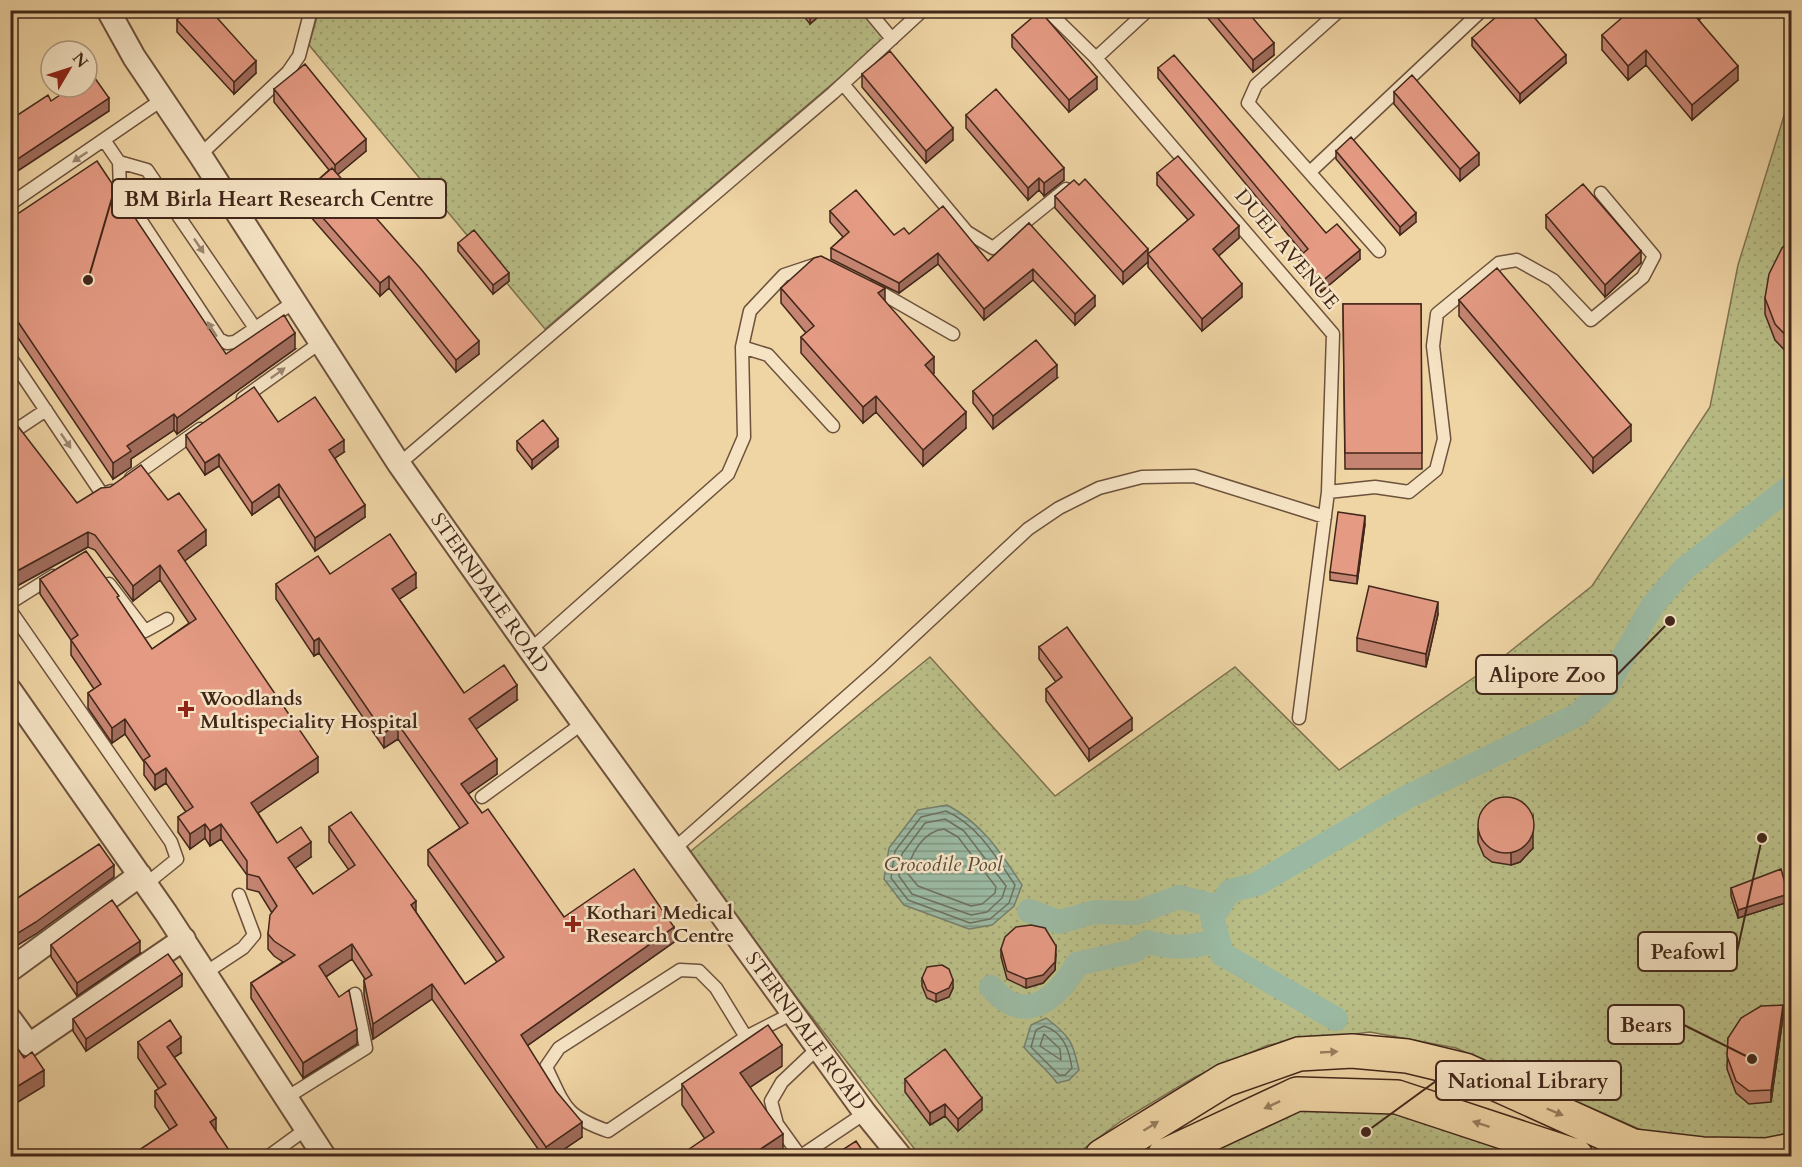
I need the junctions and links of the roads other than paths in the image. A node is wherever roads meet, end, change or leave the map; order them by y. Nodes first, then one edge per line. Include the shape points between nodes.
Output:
1 (108, 10) edge
2 (311, 10) edge
3 (868, 10) edge
4 (923, 10) edge
5 (1047, 10) edge
6 (1148, 10) edge
7 (1340, 10) edge
8 (1477, 10) edge
9 (892, 39) junction
10 (1095, 58) junction
11 (843, 84) junction
12 (163, 99) junction
13 (104, 140) junction
14 (200, 155) junction
15 (119, 162) junction
16 (1311, 171) junction
17 (1069, 186) edge
18 (1601, 193) dead end
19 (10, 204) edge
20 (1379, 250) dead end
21 (830, 267) edge
22 (859, 280) edge
23 (294, 302) junction
24 (255, 328) junction
25 (953, 334) dead end
26 (321, 342) junction
27 (742, 347) junction
28 (10, 357) edge
29 (230, 407) edge
30 (46, 410) junction
31 (212, 420) edge
32 (833, 426) dead end
33 (10, 434) edge
34 (399, 464) junction
35 (1328, 492) junction
36 (1325, 517) junction
37 (68, 567) edge
38 (102, 574) edge
39 (10, 603) edge
40 (10, 610) edge
41 (167, 619) dead end
42 (530, 650) junction
43 (10, 690) edge
44 (17, 713) edge
45 (1299, 718) dead end
46 (583, 723) junction
47 (482, 797) dead end
48 (674, 849) junction
49 (143, 879) junction
50 (239, 895) dead end
51 (184, 939) junction
52 (10, 970) edge
53 (205, 973) junction
54 (355, 994) dead end
55 (795, 1012) junction
56 (10, 1019) edge
57 (746, 1037) junction
58 (819, 1047) junction
59 (286, 1098) junction
60 (865, 1113) junction
61 (306, 1129) junction
62 (1791, 1150) edge
63 (269, 1156) edge
64 (324, 1156) edge
65 (800, 1156) edge
66 (900, 1156) edge
67 (1102, 1156) edge
68 (1164, 1156) edge
69 (1576, 1156) edge

1 - 12 street, STERNDALE ROAD
2 - 14 lane via 299,56 288,72
3 - 9 lane
4 - 9 lane
5 - 10 lane, DUEL AVENUE
6 - 10 lane
7 - 16 lane via 1256,85 1248,103
8 - 16 lane via 1479,13
9 - 11 lane
10 - 35 lane, DUEL AVENUE via 1333,334
11 - 17 lane via 967,232 993,248
11 - 34 lane
12 - 13 lane
12 - 14 street, STERNDALE ROAD
13 - 15 lane
13 -> 19 lane
14 - 23 street, STERNDALE ROAD
15 -> 24 lane via 147,170
24 -> 15 lane via 235,342 219,339 120,189
16 - 20 lane
18 - 35 lane via 1654,256 1642,276 1591,320 1554,280 1517,260 1499,263 1437,314 1433,346 1444,439 1436,470 1409,492 1375,487
21 - 27 lane via 821,263 784,275 750,311
22 - 25 lane
23 - 24 lane
23 - 26 street, STERNDALE ROAD
29 -> 26 lane
26 - 34 street, STERNDALE ROAD
27 - 32 lane via 768,355
27 - 42 lane via 744,436 728,474
28 - 30 lane
30 -> 31 lane via 105,495
30 - 33 lane
34 - 42 street, STERNDALE ROAD
35 - 36 lane, DUEL AVENUE
36 - 45 lane, DUEL AVENUE
36 - 48 lane via 1194,476 1142,477 1099,488 1059,508 1028,529 880,667
37 - 39 lane
38 - 41 lane via 145,631
40 - 49 lane via 171,842 177,859
42 - 46 street, STERNDALE ROAD
43 - 44 street
44 - 49 street
46 - 47 lane
46 - 48 street, STERNDALE ROAD
48 - 55 street, STERNDALE ROAD
49 - 51 street
49 - 52 street
50 - 53 lane via 254,935 243,948
51 - 53 street
51 - 56 street via 29,1045
53 - 59 street
54 - 59 lane via 366,1048
55 - 57 lane
55 - 58 street, STERNDALE ROAD
57 - 57 lane via 716,988 699,971 680,969 559,1048 546,1067 562,1101 579,1121 608,1131
58 - 60 street, STERNDALE ROAD
58 - 65 lane via 782,1082 771,1101 777,1125
59 - 61 street
60 - 65 lane
60 - 66 street, STERNDALE ROAD
61 - 63 lane
61 - 64 street
67 -> 62 highway via 1225,1080 1299,1054 1352,1051 1407,1056 1465,1070 1633,1146 1702,1154 1767,1155
69 -> 68 highway via 1397,1097 1297,1094

